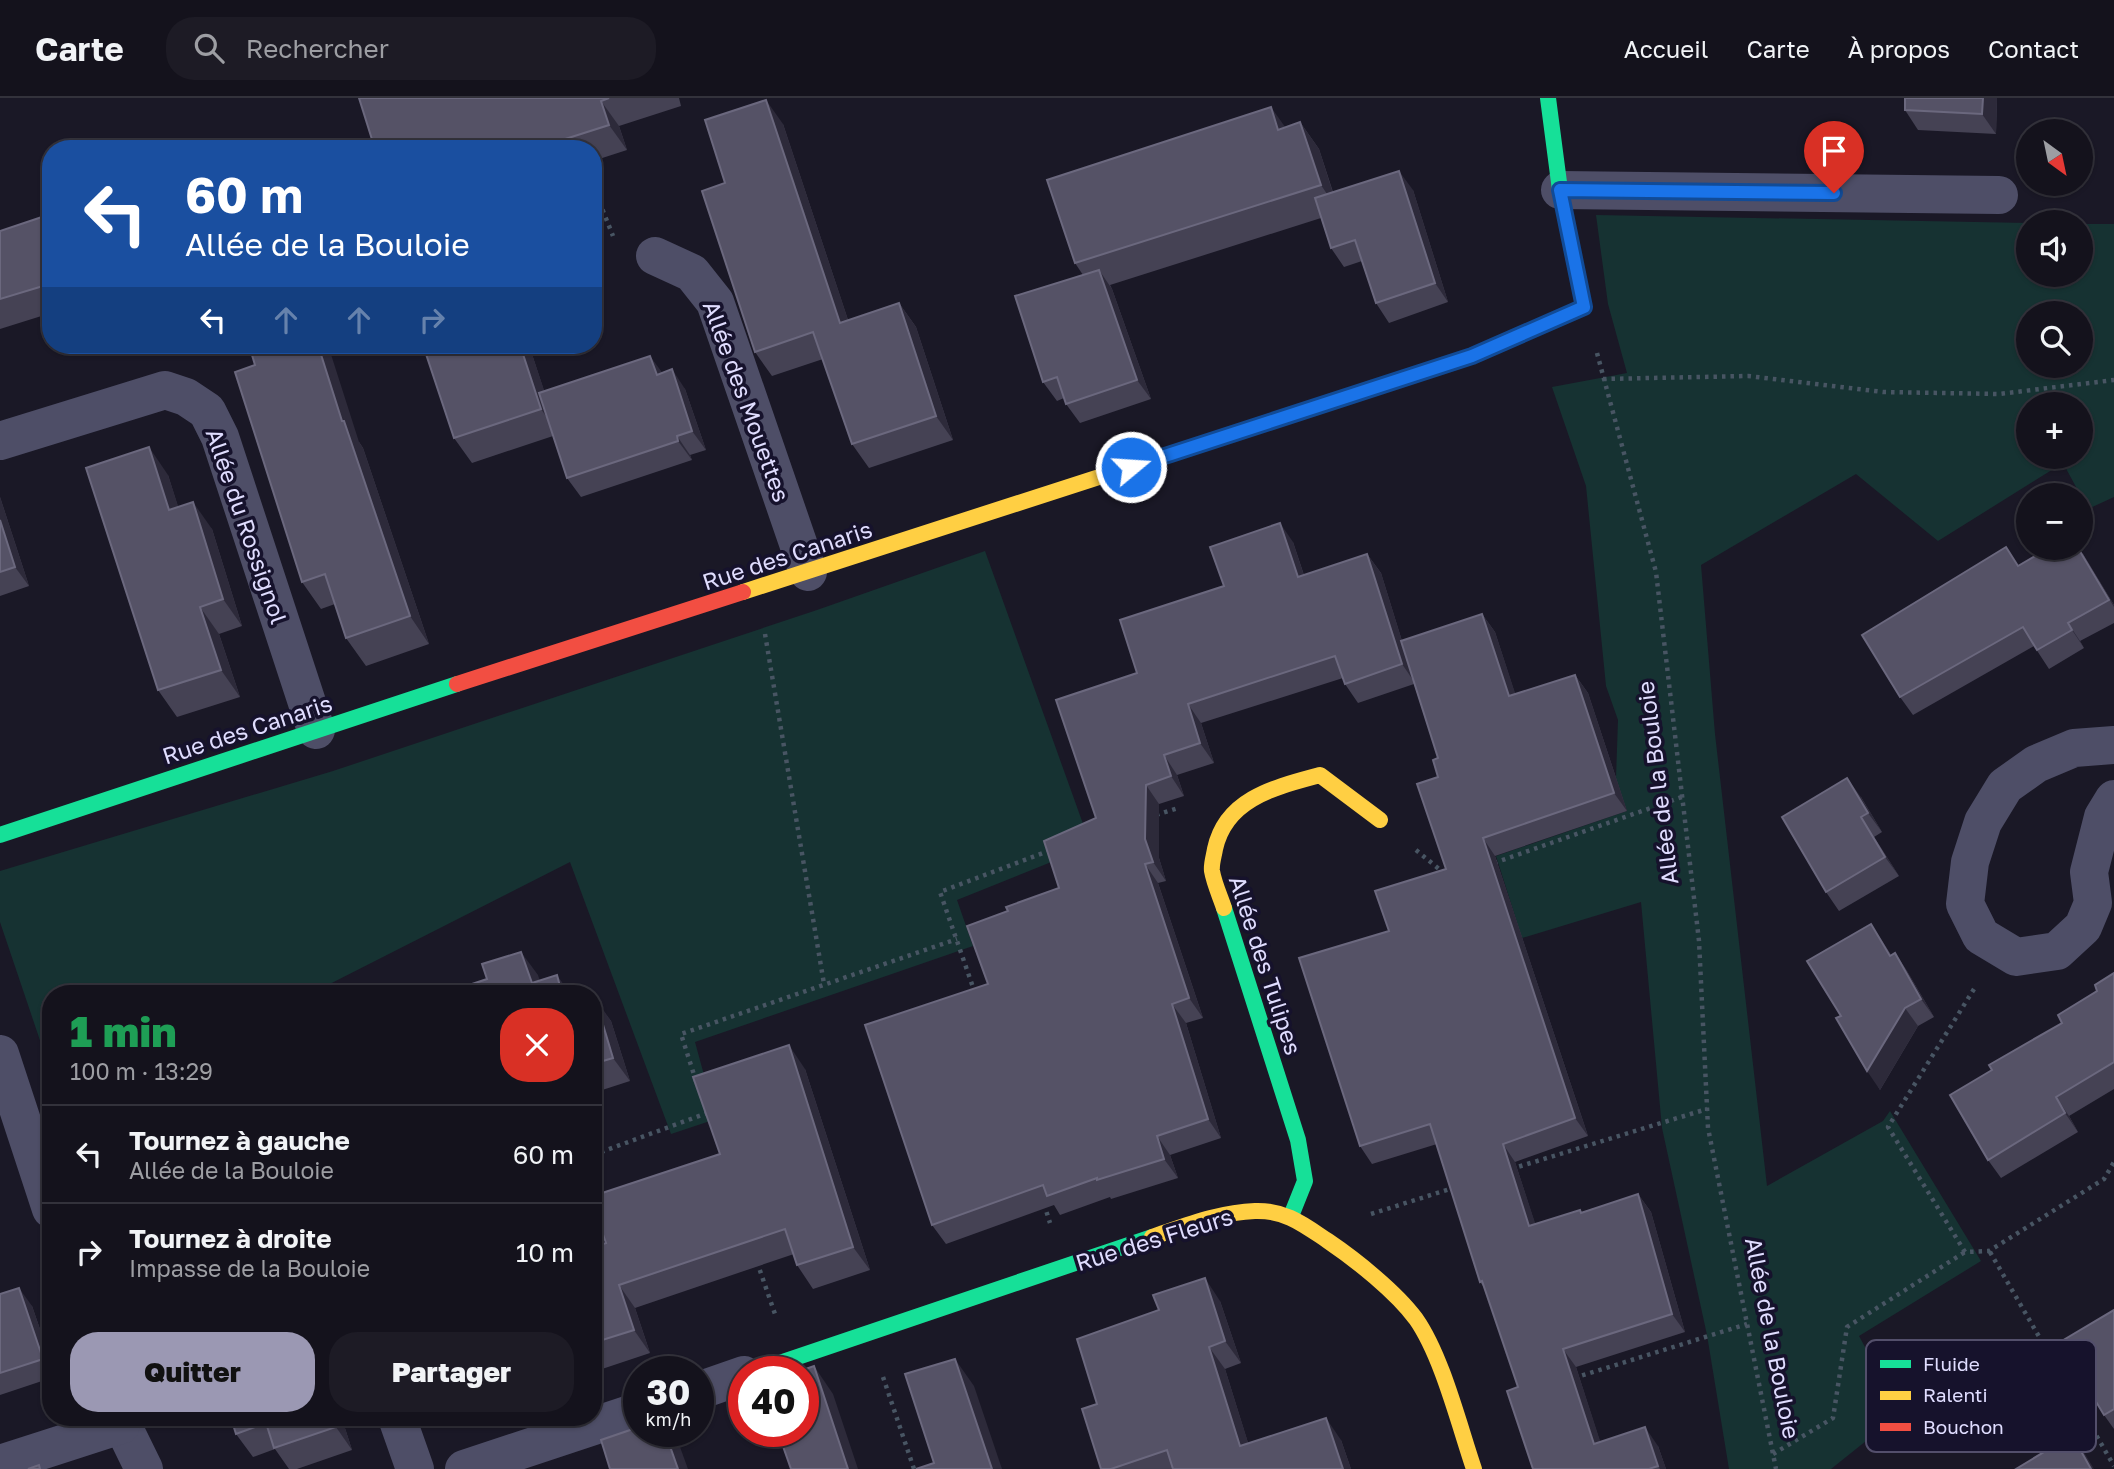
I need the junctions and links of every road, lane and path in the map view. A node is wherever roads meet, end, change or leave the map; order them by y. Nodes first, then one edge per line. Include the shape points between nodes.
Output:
1 (1548, 98) edge
2 (1560, 190) junction
3 (1999, 195) dead end
4 (655, 256) dead end
5 (1584, 307) junction
6 (1603, 379) junction
7 (2114, 380) edge
8 (0, 441) edge
9 (808, 572) junction
10 (758, 589) junction
11 (316, 730) junction
12 (2114, 745) edge
13 (1682, 797) junction
14 (2114, 799) edge
15 (1148, 818) edge
16 (1380, 820) joint
17 (1228, 822) junction
18 (0, 835) edge
19 (1063, 846) edge
20 (1489, 865) edge
21 (1451, 879) edge
22 (957, 939) junction
23 (2000, 947) junction
24 (824, 984) junction
25 (978, 1004) edge
26 (0, 1054) edge
27 (698, 1087) edge
28 (702, 1100) edge
29 (1707, 1109) junction
30 (707, 1113) junction
31 (709, 1121) edge
32 (602, 1152) edge
33 (2114, 1162) edge
34 (1504, 1171) edge
35 (42, 1182) edge
36 (1465, 1184) edge
37 (1043, 1201) edge
38 (1292, 1216) junction
39 (1342, 1251) junction
40 (1989, 1251) junction
41 (1965, 1252) junction
42 (754, 1253) edge
43 (1064, 1267) junction
44 (1746, 1324) junction
45 (868, 1333) junction
46 (2041, 1340) edge
47 (789, 1356) edge
48 (799, 1356) edge
49 (1562, 1381) edge
50 (623, 1418) edge
51 (106, 1426) edge
52 (122, 1426) edge
53 (400, 1426) edge
54 (2096, 1435) edge
55 (1773, 1454) junction
56 (514, 1462) edge
57 (0, 1464) edge
58 (2114, 1466) edge
59 (144, 1469) edge
60 (415, 1469) edge
61 (464, 1469) edge
62 (914, 1469) edge
63 (1474, 1469) edge
64 (1776, 1469) edge

1 - 2 street
2 - 3 street
2 - 5 street
4 - 9 street, Allée des Mouettes via 692,273 715,302
5 - 6 path, Allée de la Bouloie
5 - 9 street, Rue des Canaris via 1472,356
6 - 7 path via 1748,376 1883,392 1999,394
6 - 13 path, Allée de la Bouloie via 1656,572
8 - 11 street, Allée du Rossignol via 165,390 207,411 220,437
9 - 10 street, Rue des Canaris
10 - 11 street, Rue des Canaris
10 - 24 path
11 - 18 street, Rue des Canaris
12 - 23 street via 2074,748 2036,764 2005,786 1983,822 1970,862 1965,904 1982,936
13 - 20 path
13 - 29 path, Allée de la Bouloie via 1699,941
14 - 23 street via 2103,817 2089,872 2093,903 2082,927 2057,951 2016,957
15 - 17 path via 1196,803
16 - 17 street, Allée des Tulipes via 1320,775 1257,793 1235,810
16 - 21 path
17 - 38 street, Allée des Tulipes via 1219,835 1211,868 1298,1140 1305,1181
19 - 22 path via 940,892
22 - 24 path
22 - 25 path
23 - 41 path via 1888,1127
24 - 27 path via 681,1034
26 - 35 street
28 - 30 path
29 - 34 path
29 - 44 path, Allée de la Bouloie
30 - 31 path
30 - 32 path
33 - 40 path via 2104,1179
36 - 39 path via 1361,1217
37 - 43 path
38 - 39 street, Rue des Fleurs
38 - 43 street, Rue des Fleurs via 1256,1211 1205,1219
39 - 63 street, Rue des Fleurs via 1416,1320 1436,1357
40 - 41 path
40 - 46 path
41 - 55 path via 1847,1327 1833,1418
42 - 47 path
43 - 45 street, Rue des Fleurs
44 - 49 path
44 - 55 path, Allée de la Bouloie
45 - 48 street, Rue des Fleurs
45 - 62 path
50 - 56 street
51 - 57 street
52 - 59 street
53 - 60 street
54 - 58 path
55 - 64 path, Allée de la Bouloie
56 - 61 street

